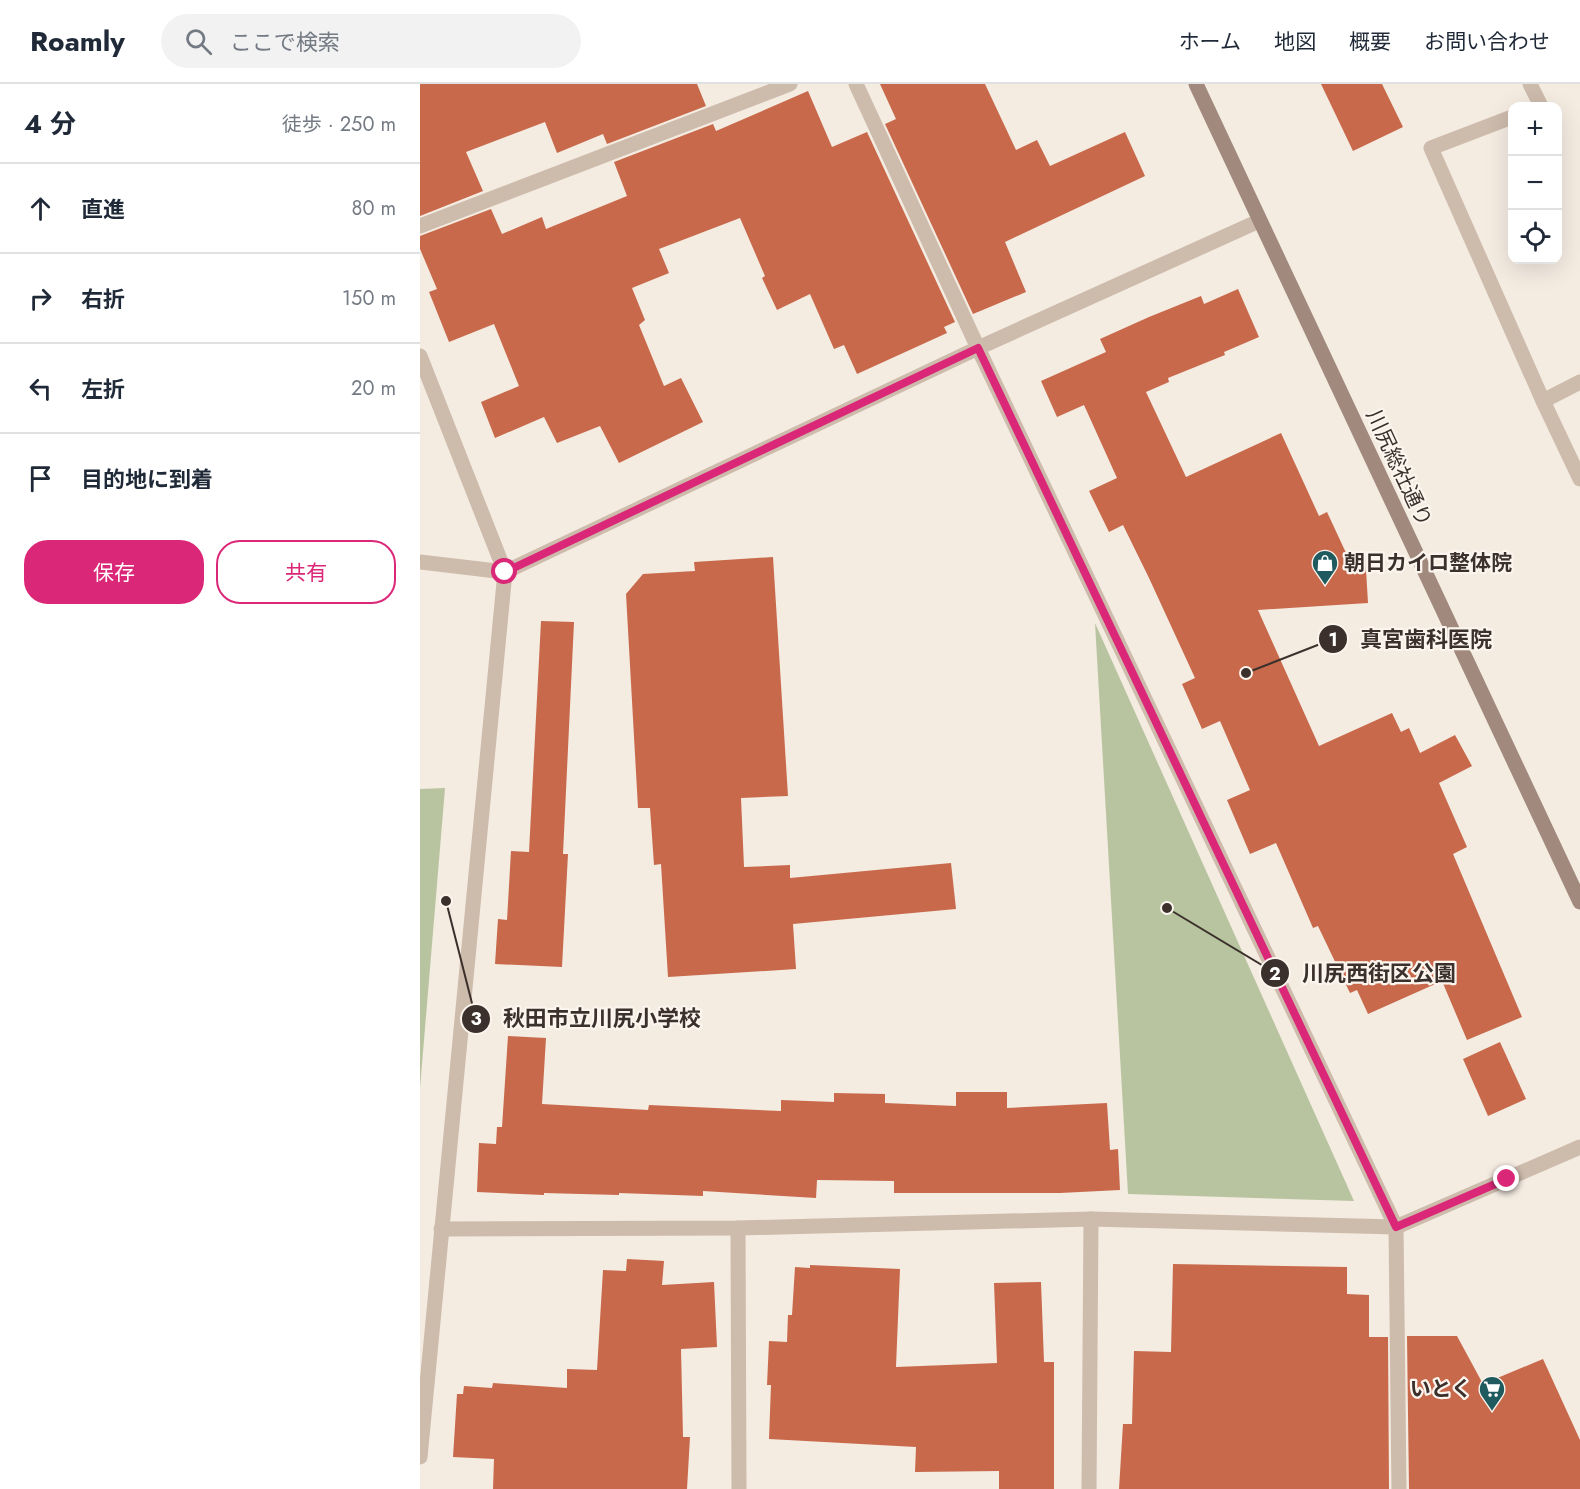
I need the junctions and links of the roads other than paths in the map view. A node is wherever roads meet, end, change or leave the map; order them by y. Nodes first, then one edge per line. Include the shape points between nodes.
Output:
1 (790, 84) edge
2 (856, 84) edge
3 (1196, 84) edge
4 (1530, 84) edge
5 (1539, 102) edge
6 (1508, 119) edge
7 (1259, 221) junction
8 (420, 226) edge
9 (978, 348) junction
10 (420, 356) edge
11 (1580, 382) edge
12 (1543, 401) junction
13 (1580, 479) edge
14 (420, 562) edge
15 (505, 572) junction
16 (1580, 902) edge
17 (1580, 1148) edge
18 (1092, 1219) junction
19 (1396, 1227) junction
20 (738, 1228) junction
21 (441, 1229) junction
22 (420, 1457) edge
23 (739, 1489) edge
24 (1089, 1489) edge
25 (1400, 1489) edge

1 - 8 street
2 - 9 street
3 - 7 street, 川尻総社通り
4 - 5 street
6 - 12 street via 1431,148
7 - 9 street
7 - 16 street, 川尻総社通り
9 - 15 street
9 - 19 street
10 - 15 street
11 - 12 street
12 - 13 street
14 - 15 street
15 - 21 street
17 - 19 street
18 - 19 street
18 - 20 street
18 - 24 street
19 - 25 street
20 - 21 street
20 - 23 street
21 - 22 street

